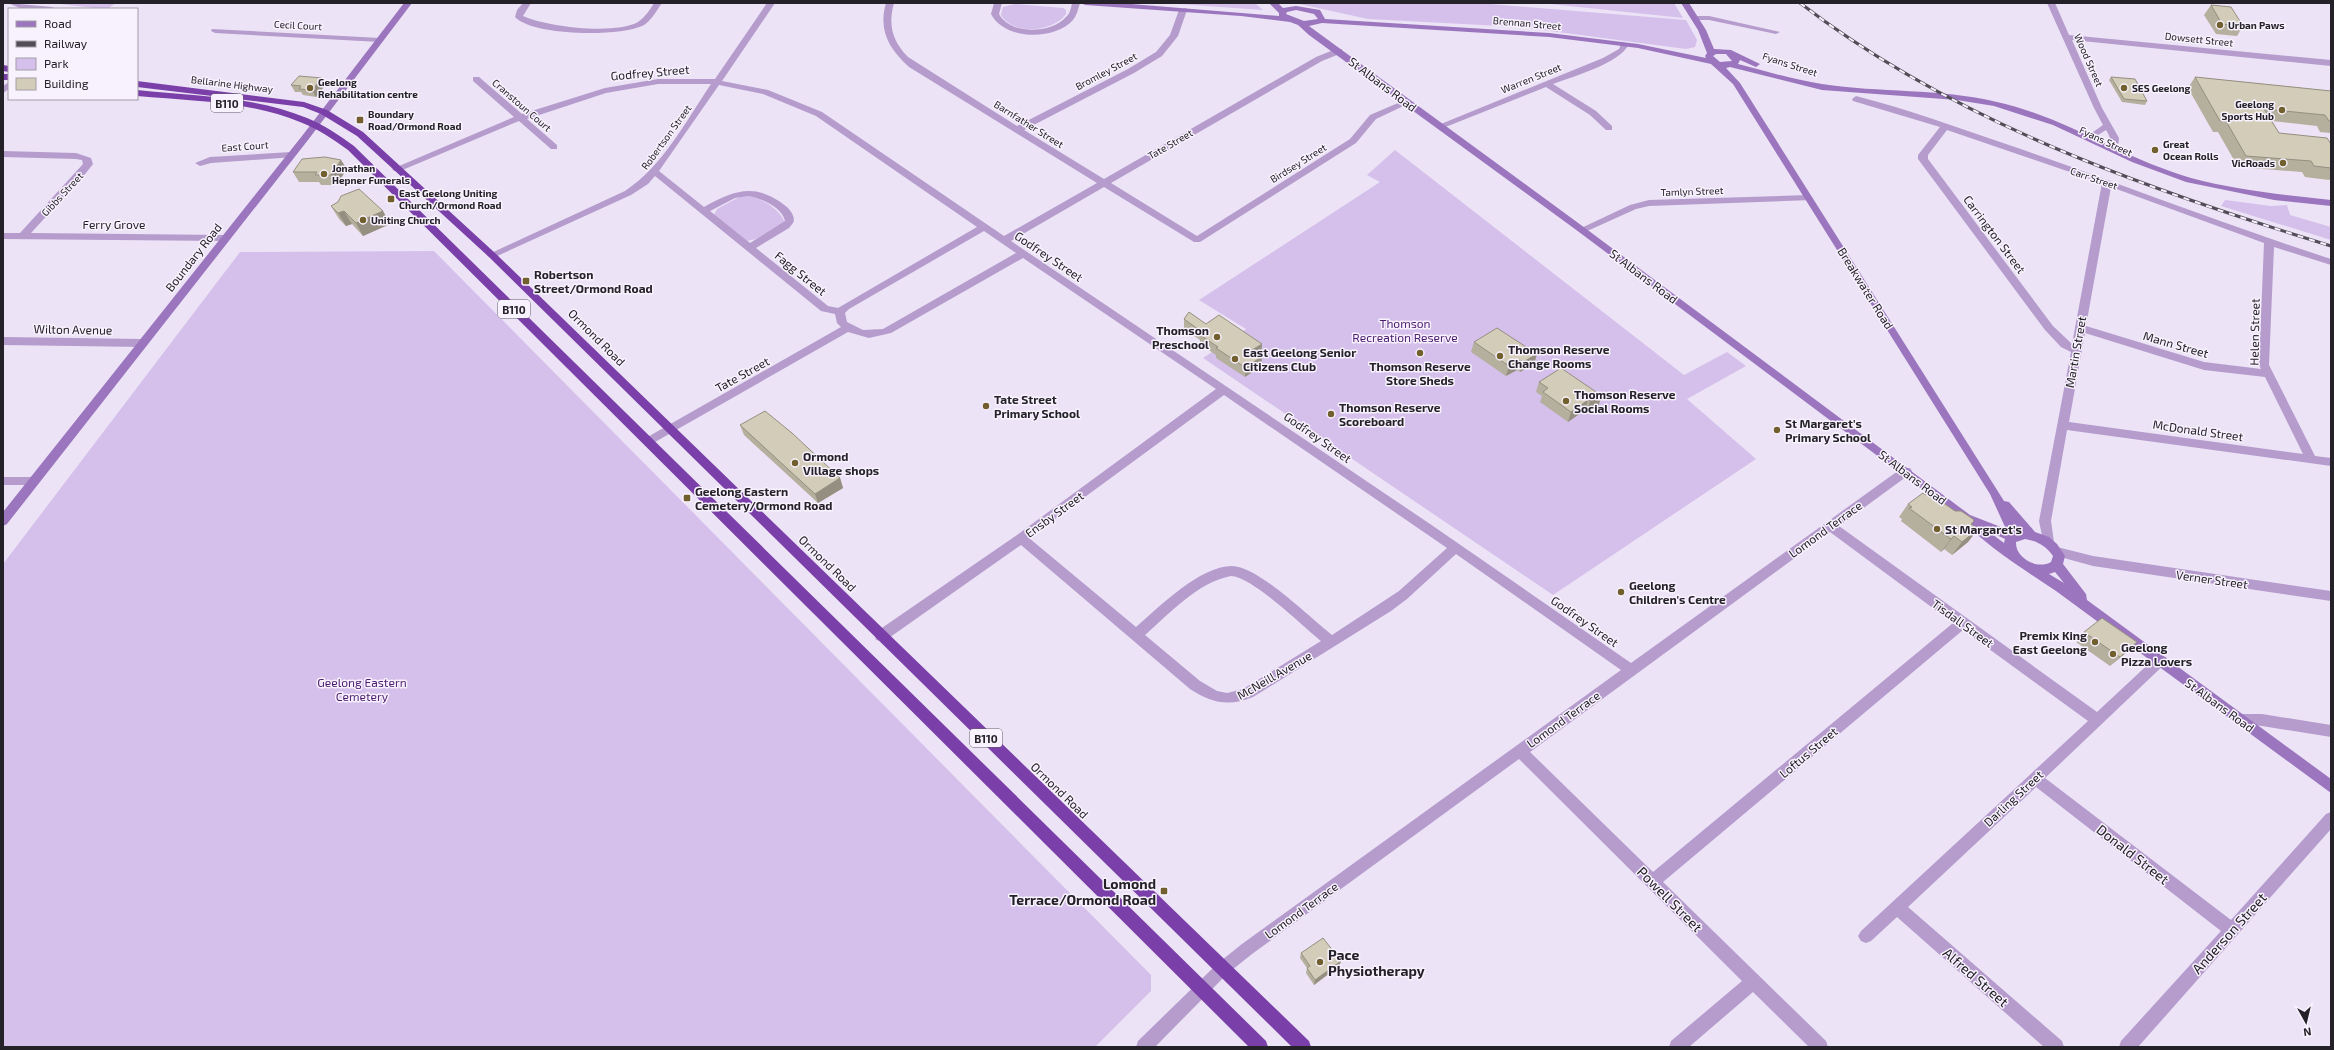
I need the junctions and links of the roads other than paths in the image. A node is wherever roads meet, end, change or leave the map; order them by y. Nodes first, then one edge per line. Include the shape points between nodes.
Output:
1 (12, 3) edge
2 (527, 3) edge
3 (658, 3) edge
4 (771, 3) edge
5 (890, 3) edge
6 (998, 3) edge
7 (1076, 3) edge
8 (1085, 3) edge
9 (1273, 3) edge
10 (1686, 3) edge
11 (2051, 3) edge
12 (407, 5) edge
13 (38, 8) edge
14 (1283, 8) edge
15 (1308, 9) junction
16 (1184, 10) junction
17 (1241, 14) junction
18 (1695, 18) junction
19 (1290, 20) junction
20 (1300, 22) junction
21 (1320, 22) junction
22 (1390, 24) junction
23 (1702, 30) junction
24 (215, 31) dead end
25 (1776, 32) dead end
26 (2066, 36) junction
27 (380, 40) junction
28 (1326, 42) junction
29 (1625, 44) junction
30 (1662, 50) junction
31 (1339, 51) junction
32 (1711, 52) junction
33 (1728, 53) junction
34 (1715, 63) junction
35 (2331, 63) edge
36 (1731, 65) junction
37 (476, 80) dead end
38 (718, 83) junction
39 (1736, 83) junction
40 (138, 84) edge
41 (1547, 84) junction
42 (1843, 89) junction
43 (138, 93) edge
44 (1856, 99) dead end
45 (1408, 102) junction
46 (324, 112) junction
47 (519, 118) junction
48 (314, 125) junction
49 (1440, 126) junction
50 (1945, 126) junction
51 (2107, 126) junction
52 (1609, 128) dead end
53 (1018, 130) junction
54 (2088, 141) junction
55 (554, 147) dead end
56 (2111, 148) junction
57 (2100, 150) junction
58 (3, 154) edge
59 (291, 155) junction
60 (200, 163) dead end
61 (397, 170) junction
62 (655, 172) junction
63 (1102, 182) junction
64 (2107, 182) junction
65 (2274, 197) junction
66 (1808, 198) junction
67 (2331, 203) edge
68 (703, 211) junction
69 (984, 228) junction
70 (1582, 230) junction
71 (7, 236) edge
72 (23, 236) junction
73 (224, 238) junction
74 (1197, 240) joint
75 (1003, 241) junction
76 (2269, 243) junction
77 (3, 244) edge
78 (749, 248) junction
79 (1022, 254) junction
80 (492, 255) junction
81 (2331, 262) edge
82 (840, 312) junction
83 (848, 328) junction
84 (2080, 328) junction
85 (3, 341) edge
86 (142, 343) junction
87 (2076, 351) junction
88 (2267, 374) junction
89 (1224, 388) junction
90 (2062, 425) junction
91 (669, 430) junction
92 (648, 442) junction
93 (2310, 459) junction
94 (2331, 462) edge
95 (1906, 471) junction
96 (3, 481) edge
97 (34, 481) junction
98 (1995, 493) junction
99 (1959, 512) junction
100 (3, 521) edge
101 (2045, 522) junction
102 (1830, 526) junction
103 (2033, 535) junction
104 (2014, 536) junction
105 (1021, 538) junction
106 (2048, 542) junction
107 (1454, 548) junction
108 (2016, 559) junction
109 (2058, 560) junction
110 (2028, 566) junction
111 (2331, 596) edge
112 (2090, 609) junction
113 (1963, 622) junction
114 (1136, 634) junction
115 (882, 636) junction
116 (1330, 641) junction
117 (2161, 661) junction
118 (1631, 670) junction
119 (2097, 720) junction
120 (2241, 720) junction
121 (2331, 731) edge
122 (1520, 751) junction
123 (2035, 778) junction
124 (2331, 787) edge
125 (2331, 819) edge
126 (1653, 881) junction
127 (1897, 907) junction
128 (2232, 930) junction
129 (1866, 936) dead end
130 (1222, 969) junction
131 (1753, 981) junction
132 (1201, 989) junction
133 (1144, 1047) edge
134 (1260, 1047) edge
135 (1303, 1047) edge
136 (1677, 1047) edge
137 (1820, 1047) edge
138 (2056, 1047) edge
139 (2127, 1047) edge

1 - 13 street
2 - 3 street via 518,17 523,20 551,27 590,30 634,26 646,19
4 - 38 street, Robertson Street
5 - 53 street, Barnfather Street via 886,26 892,44 900,55 912,65
6 - 7 street via 996,14 999,22 1014,30 1030,32 1048,30 1063,24 1069,20
8 - 16 main road
9 - 14 main road
10 - 18 main road
11 - 26 street, Wood Street
12 - 27 main road, Boundary Road
14 - 15 main road, Brennan Street
14 - 17 main road
14 - 19 main road via 1283,16
15 - 21 main road via 1320,14
15 - 22 main road, Brennan Street
16 - 17 main road
16 - 53 street, Bromley Street via 1174,36 1158,54 1131,71
17 - 19 main road
18 - 23 main road
18 - 25 street via 1708,18
19 - 20 main road
20 - 21 main road, Brennan Street
20 - 28 main road, St Albans Road
21 - 22 main road, Brennan Street
21 - 28 main road via 1317,31
22 - 29 main road, Brennan Street via 1549,35
23 - 32 main road
23 - 33 main road
24 - 27 street, Cecil Court
26 - 35 street, Dowsett Street
26 - 51 street, Wood Street
27 - 46 main road, Boundary Road
28 - 31 main road, St Albans Road
29 - 30 main road, Brennan Street
29 - 41 street, Warren Street via 1623,50 1612,57
30 - 32 main road, Brennan Street
30 - 34 main road, Brennan Street
31 - 45 main road, St Albans Road
31 - 63 street, Tate Street via 1319,59
32 - 33 main road, Brennan Street
32 - 34 main road via 1709,58
33 - 36 main road, Breakwater Road via 1737,60
33 - 42 main road, Fyans Street via 1783,75
34 - 36 main road, Fyans Street
34 - 39 main road, Breakwater Road
36 - 39 main road, Breakwater Road
36 - 42 main road, Fyans Street via 1754,69 1795,82
37 - 47 street, Cranstoun Court
38 - 47 street, Godfrey Street via 680,81 619,87 578,96
38 - 62 street, Robertson Street
38 - 69 street, Godfrey Street via 758,88 797,102 819,114
39 - 66 main road, Breakwater Road
40 - 46 highway, Bellarine Highway / B110 via 274,100 304,105
41 - 49 street, Warren Street
41 - 52 street via 1593,113
42 - 54 main road, Fyans Street via 1930,96 1972,103
43 - 48 highway, Bellarine Highway / B110 via 256,107 280,112
44 - 50 street, Carr Street
45 - 49 main road, St Albans Road
45 - 74 street, Birdsey Street via 1374,117 1349,144
46 - 48 main road, Boundary Road
46 - 61 highway, Ormond Road / B110 via 360,134
47 - 55 street, Cranstoun Court
47 - 61 street, Godfrey Street
48 - 59 main road, Boundary Road
48 - 92 highway, B110 via 332,133 351,148
49 - 70 main road, St Albans Road
50 - 64 street, Carr Street
50 - 87 street, Carrington Street via 1923,155 1923,160 2049,328
51 - 54 street
51 - 56 street, Wood Street via 2116,140
53 - 63 street, Barnfather Street
54 - 56 main road, Fyans Street
54 - 57 main road, Fyans Street
56 - 57 main road
56 - 65 main road, Fyans Street via 2144,164 2189,180
57 - 65 main road, Fyans Street via 2136,167 2185,184 2244,196
58 - 72 street, Gibbs Street via 76,156 86,158 88,164
59 - 60 street, East Court via 210,160
59 - 73 main road, Boundary Road
61 - 80 highway, Ormond Road / B110
62 - 68 street, Fagg Street
62 - 80 street, Robertson Street via 645,182 628,192
63 - 74 street, Barnfather Street
63 - 75 street, Tate Street
64 - 76 street, Carr Street
64 - 84 street, Martin Street
65 - 67 main road, Fyans Street
66 - 70 street, Tamlyn Street via 1649,203 1633,207
66 - 98 main road, Breakwater Road
68 - 78 street, Fagg Street
68 - 78 street, Fagg Street via 735,194 749,191 762,195 787,213 790,221 786,226
69 - 75 street, Godfrey Street
69 - 82 street via 844,307
70 - 95 main road, St Albans Road
71 - 72 street, Ferry Grove
71 - 77 street
72 - 73 street, Ferry Grove
73 - 86 main road, Boundary Road
75 - 79 street, Godfrey Street
76 - 81 street, Carr Street
76 - 88 street, Helen Street via 2264,366
78 - 82 street, Fagg Street via 825,309
79 - 83 street via 887,331 863,335
79 - 89 street, Godfrey Street
80 - 91 highway, Ormond Road / B110
82 - 83 street via 842,323
83 - 91 street, Tate Street
84 - 87 street, Martin Street
84 - 88 street, Mann Street via 2197,364
85 - 86 street, Wilton Avenue
86 - 97 main road, Boundary Road
87 - 90 street, Martin Street
88 - 93 street, Helen Street
89 - 105 street, Ensby Street
89 - 107 street, Godfrey Street
90 - 93 street, McDonald Street
90 - 101 street, Martin Street
91 - 92 street, Tate Street
91 - 115 highway, Ormond Road / B110
92 - 132 highway, B110
93 - 94 street, McDonald Street
95 - 99 main road, St Albans Road
95 - 102 street, Lomond Terrace
96 - 97 street
97 - 100 main road, Boundary Road
98 - 103 main road, Breakwater Road
98 - 104 main road, Breakwater Road
99 - 104 main road, St Albans Road
99 - 108 main road, St Albans Road
101 - 103 street, Martin Street
101 - 106 street, Martin Street
102 - 113 street, Tisdall Street
102 - 118 street, Lomond Terrace
103 - 104 main road
103 - 106 main road
104 - 108 main road via 2010,540 2009,549
105 - 114 street, McNeill Avenue
105 - 115 street, Ensby Street
106 - 109 main road, St Albans Road
107 - 116 street, McNeill Avenue via 1403,595
107 - 118 street, Godfrey Street
108 - 110 main road, St Albans Road
109 - 110 main road via 2048,570
109 - 111 street, Verner Street via 2093,561
109 - 112 main road, St Albans Road
110 - 112 main road, St Albans Road
112 - 117 main road, St Albans Road
113 - 119 street, Tisdall Street
113 - 126 street, Loftus Street
114 - 116 street, McNeill Avenue via 1203,690 1212,696 1231,699 1248,693
114 - 116 street via 1205,579 1220,572 1232,571 1257,581
115 - 130 highway, Ormond Road / B110
117 - 119 street, Darling Street
117 - 120 main road, St Albans Road
118 - 122 street, Lomond Terrace
119 - 123 street, Darling Street
120 - 121 street via 2262,720
120 - 124 main road, St Albans Road
122 - 126 street, Powell Street
122 - 130 street, Lomond Terrace
123 - 127 street, Darling Street
123 - 128 street, Donald Street
125 - 128 street, Anderson Street
126 - 131 street, Powell Street
127 - 129 street, Darling Street
127 - 138 street, Alfred Street
128 - 139 street, Anderson Street
130 - 132 street, Lomond Terrace
130 - 135 highway, Ormond Road / B110
131 - 136 street
131 - 137 street, Powell Street
132 - 133 street, Lomond Terrace
132 - 134 highway, B110

